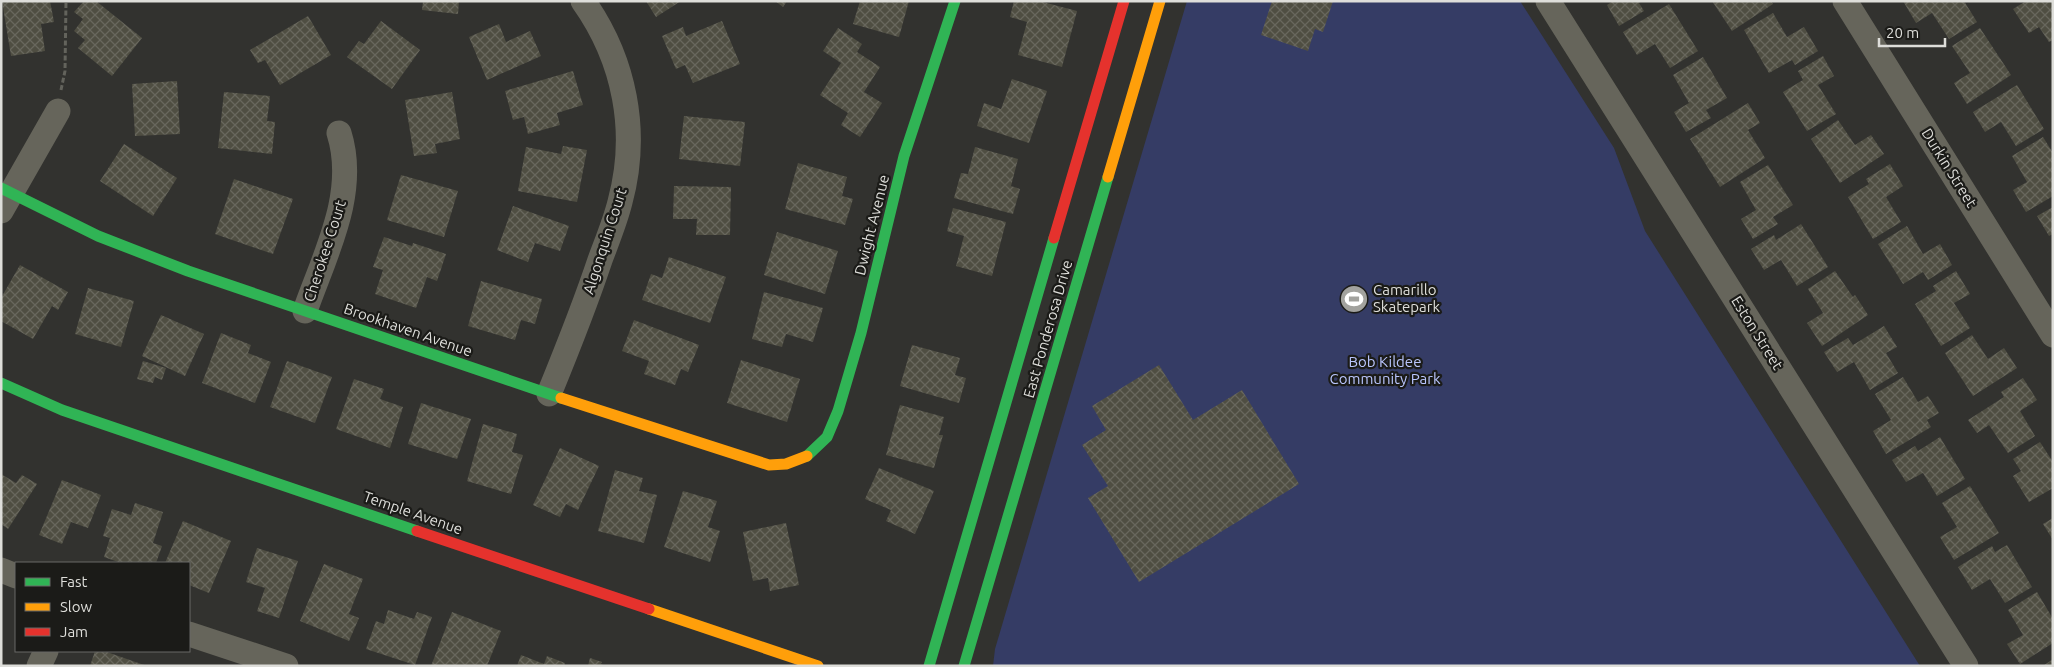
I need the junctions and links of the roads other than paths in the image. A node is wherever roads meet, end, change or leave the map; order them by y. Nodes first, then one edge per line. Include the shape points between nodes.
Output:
1 (583, 1) edge
2 (955, 1) edge
3 (1124, 1) edge
4 (1160, 1) edge
5 (1548, 1) edge
6 (1845, 1) edge
7 (58, 110) road end
8 (339, 133) dead end
9 (4, 198) edge
10 (305, 310) junction
11 (2053, 336) edge
12 (1, 383) edge
13 (549, 394) junction
14 (813, 452) joint
15 (1, 570) edge
16 (15, 576) edge
17 (190, 634) edge
18 (46, 652) edge
19 (39, 666) edge
20 (286, 666) edge
21 (818, 666) edge
22 (929, 666) edge
23 (964, 666) edge
24 (1966, 666) edge

1 - 13 street, Algonquin Court via 605,37 622,83 629,131 628,155 620,203
2 - 14 main road, Dwight Avenue via 899,176 833,426 827,438
3 - 22 main road, East Ponderosa Drive
4 - 23 main road, East Ponderosa Drive
5 - 24 street, Eston Street
6 - 11 street, Durkin Street
7 - 9 street
8 - 10 street, Cherokee Court via 346,165 342,203
9 - 10 main road, Brookhaven Avenue via 133,250
10 - 13 main road, Brookhaven Avenue
12 - 21 main road, Temple Avenue via 118,430
13 - 14 main road, Brookhaven Avenue via 768,465 796,462
15 - 16 street
17 - 20 street
18 - 19 street

